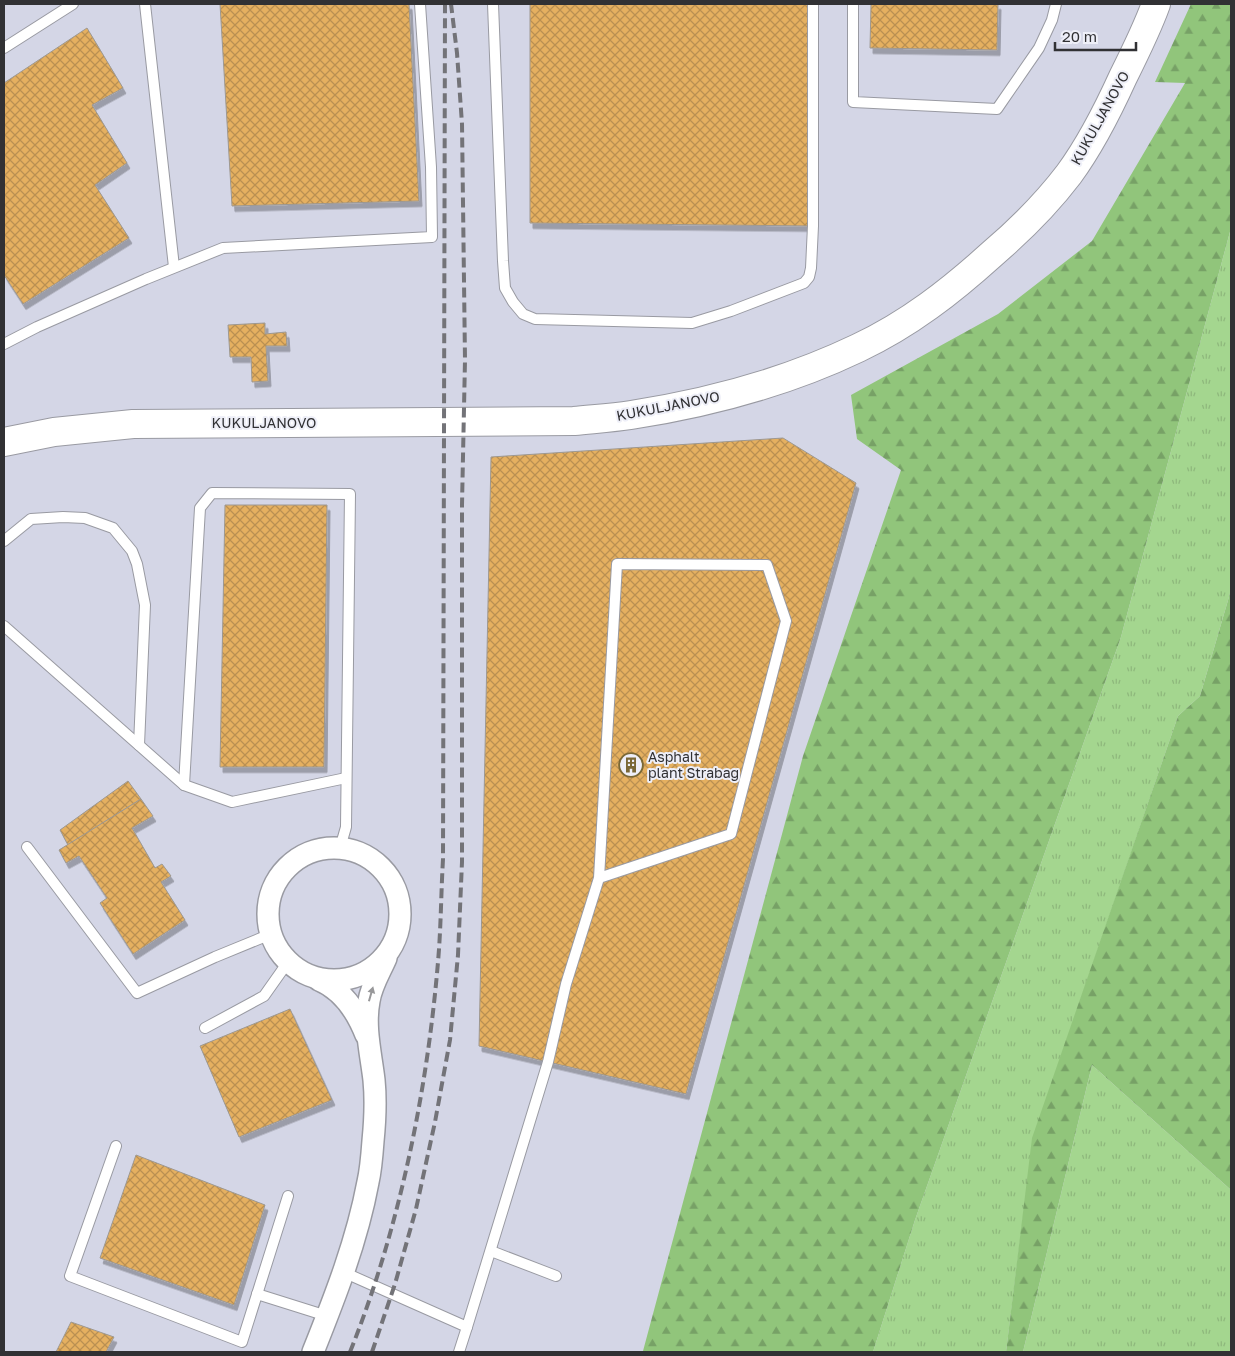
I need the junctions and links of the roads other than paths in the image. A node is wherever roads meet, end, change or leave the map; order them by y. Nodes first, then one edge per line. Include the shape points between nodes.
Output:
1 (73, 4) edge
2 (145, 4) edge
3 (420, 4) edge
4 (493, 4) edge
5 (813, 4) edge
6 (853, 4) edge
7 (1056, 4) edge
8 (1156, 4) edge
9 (4, 48) edge
10 (174, 267) junction
11 (4, 344) edge
12 (4, 442) edge
13 (4, 541) edge
14 (4, 626) edge
15 (139, 745) junction
16 (346, 778) junction
17 (184, 785) junction
18 (27, 847) dead end
19 (340, 848) junction
20 (599, 878) junction
21 (271, 934) junction
22 (388, 953) junction
23 (288, 962) junction
24 (308, 976) junction
25 (205, 1028) dead end
26 (368, 1038) junction
27 (116, 1146) dead end
28 (288, 1196) dead end
29 (491, 1251) junction
30 (343, 1272) junction
31 (556, 1276) dead end
32 (257, 1294) junction
33 (327, 1316) junction
34 (467, 1327) junction
35 (313, 1352) edge
36 (459, 1352) edge

1 - 9 lane
2 - 10 lane
3 - 10 lane via 431,167 432,237 223,248
4 - 5 lane via 503,261 505,288 513,302 522,314 535,319 692,323 804,283 808,277 812,226
6 - 7 lane via 853,102 997,109 1039,48
8 - 12 main road, KUKULJANOVO via 1092,139 1069,174 1038,210 972,272 917,315 859,348 795,374 742,392 691,404 574,421 133,424 54,432
10 - 11 lane
13 - 15 lane via 31,519 85,518 113,528 132,551 145,605
14 - 15 lane
15 - 17 lane
16 - 17 lane via 232,802
16 - 17 lane via 350,494 212,493 200,508
16 - 19 lane via 346,827
18 - 21 lane via 137,993
19 - 21 street via 306,854 285,869 270,900
19 - 22 street via 373,860 386,872 394,887 400,904 400,921
20 - 20 lane via 617,564 767,565 786,621 731,834
20 - 29 lane
21 - 23 street
22 - 24 street via 370,970 348,979 332,981
26 -> 22 street via 369,1000
23 - 24 street
23 - 25 lane via 264,996
24 - 26 street via 325,983 344,997
26 - 30 street via 375,1100 374,1139 369,1182
27 - 32 lane via 70,1276 242,1342
28 - 32 lane
29 - 31 lane
29 - 34 lane
30 - 33 street
30 - 34 lane
32 - 33 lane
33 - 35 street
34 - 36 lane

